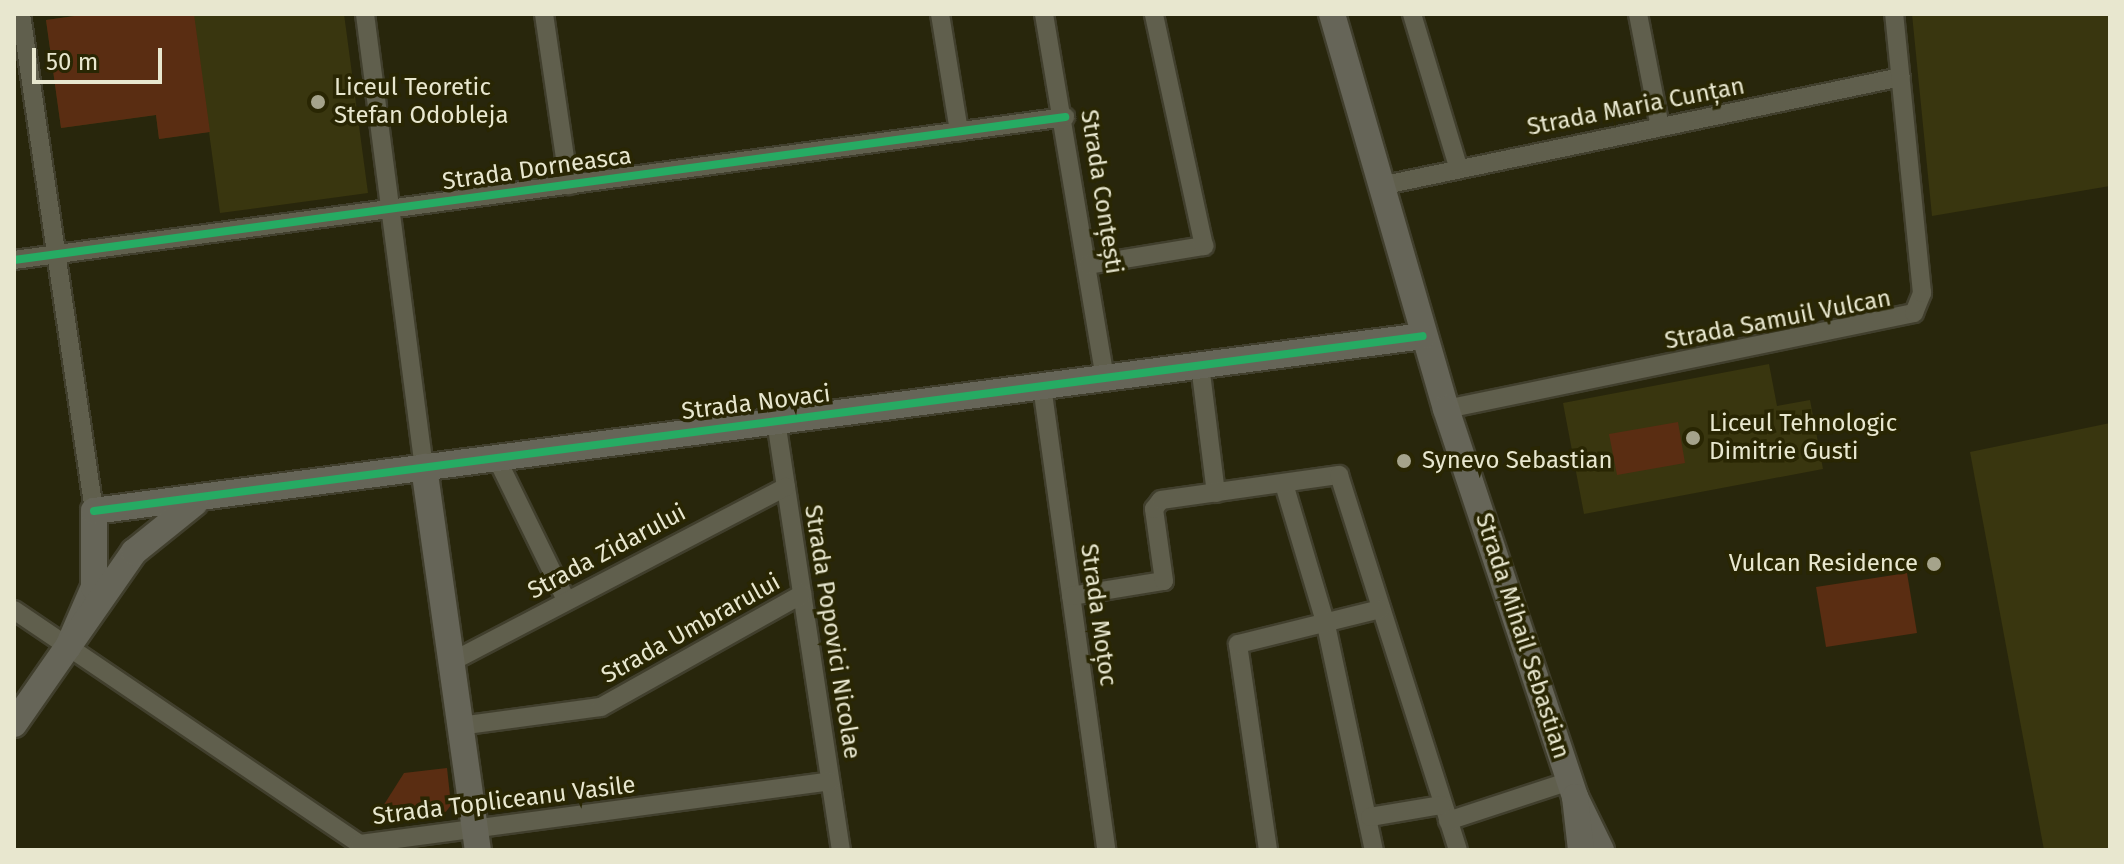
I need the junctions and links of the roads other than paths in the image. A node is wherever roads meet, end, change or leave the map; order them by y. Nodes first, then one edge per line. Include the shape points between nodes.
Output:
1 (21, 14) edge
2 (365, 14) edge
3 (544, 14) edge
4 (940, 14) edge
5 (1044, 14) edge
6 (1154, 14) edge
7 (1332, 14) edge
8 (1412, 14) edge
9 (1638, 14) edge
10 (1894, 14) edge
11 (1901, 77) junction
12 (1065, 117) junction
13 (1660, 127) junction
14 (959, 131) junction
15 (1458, 166) junction
16 (569, 185) junction
17 (1380, 186) junction
18 (393, 209) junction
19 (57, 254) junction
20 (14, 260) edge
21 (1088, 265) junction
22 (1423, 336) junction
23 (1200, 365) junction
24 (1105, 378) junction
25 (1042, 386) junction
26 (1446, 409) junction
27 (776, 421) junction
28 (496, 457) junction
29 (424, 467) junction
30 (1284, 484) junction
31 (786, 487) junction
32 (1216, 493) junction
33 (208, 495) junction
34 (94, 511) junction
35 (802, 594) junction
36 (1071, 596) junction
37 (566, 600) junction
38 (1381, 609) junction
39 (14, 610) edge
40 (1326, 625) junction
41 (68, 647) junction
42 (451, 662) junction
43 (14, 724) edge
44 (460, 726) junction
45 (830, 781) junction
46 (1572, 789) junction
47 (1445, 813) junction
48 (1370, 817) junction
49 (476, 840) edge
50 (841, 850) edge
51 (1106, 850) edge
52 (1268, 850) edge
53 (1374, 850) edge
54 (1458, 850) edge
55 (1581, 850) edge
56 (1601, 850) edge

1 - 19 street
2 - 18 street
3 - 16 street
4 - 14 street
5 - 12 street, Strada Conțești
6 - 21 street via 1204,246
7 - 17 street, Strada Mihail Sebastian
8 - 15 street
9 - 13 street
10 - 11 street, Strada Samuil Vulcan
11 - 13 street, Strada Maria Cunțan
11 - 26 street, Strada Samuil Vulcan via 1922,293 1909,318
12 - 14 street, Strada Dorneasca
12 - 21 street, Strada Conțești
13 - 15 street, Strada Maria Cunțan
14 - 16 street, Strada Dorneasca
15 - 17 street, Strada Maria Cunțan
16 - 18 street, Strada Dorneasca
17 - 22 street, Strada Mihail Sebastian
18 - 19 street, Strada Dorneasca
18 - 29 street
19 - 20 street, Strada Dorneasca
19 - 34 street
21 - 24 street, Strada Conțești
22 - 23 street, Strada Novaci
22 - 26 street, Strada Mihail Sebastian
23 - 24 street, Strada Novaci
23 - 32 street
24 - 25 street, Strada Novaci
25 - 27 street, Strada Novaci
25 - 36 street, Strada Moțoc
26 - 46 street, Strada Mihail Sebastian
27 - 28 street, Strada Novaci
27 - 31 street, Strada Popovici Nicolae
28 - 29 street, Strada Novaci
28 - 37 street
29 - 33 street, Strada Novaci
29 - 42 street
30 - 32 street
30 - 38 street via 1332,473 1345,481
30 - 40 street
31 - 35 street, Strada Popovici Nicolae
31 - 37 street, Strada Zidarului
32 - 36 street via 1156,503 1164,581
33 - 34 street, Strada Novaci
33 - 41 street via 149,535
34 - 41 street via 94,587
35 - 44 street, Strada Umbrarului via 601,707
35 - 45 street, Strada Popovici Nicolae
36 - 51 street, Strada Moțoc
37 - 42 street, Strada Zidarului
38 - 40 street
38 - 47 street
39 - 41 street, Strada Topliceanu Vasile
40 - 48 street
40 - 52 street via 1238,644
41 - 43 street
41 - 49 street, Strada Topliceanu Vasile via 357,843
42 - 44 street
44 - 49 street
45 - 49 street, Strada Topliceanu Vasile
45 - 50 street, Strada Popovici Nicolae
46 - 47 street
46 - 55 street, Strada Mihail Sebastian
46 - 56 street, Strada Mihail Sebastian
47 - 48 street
47 - 54 street
48 - 53 street

